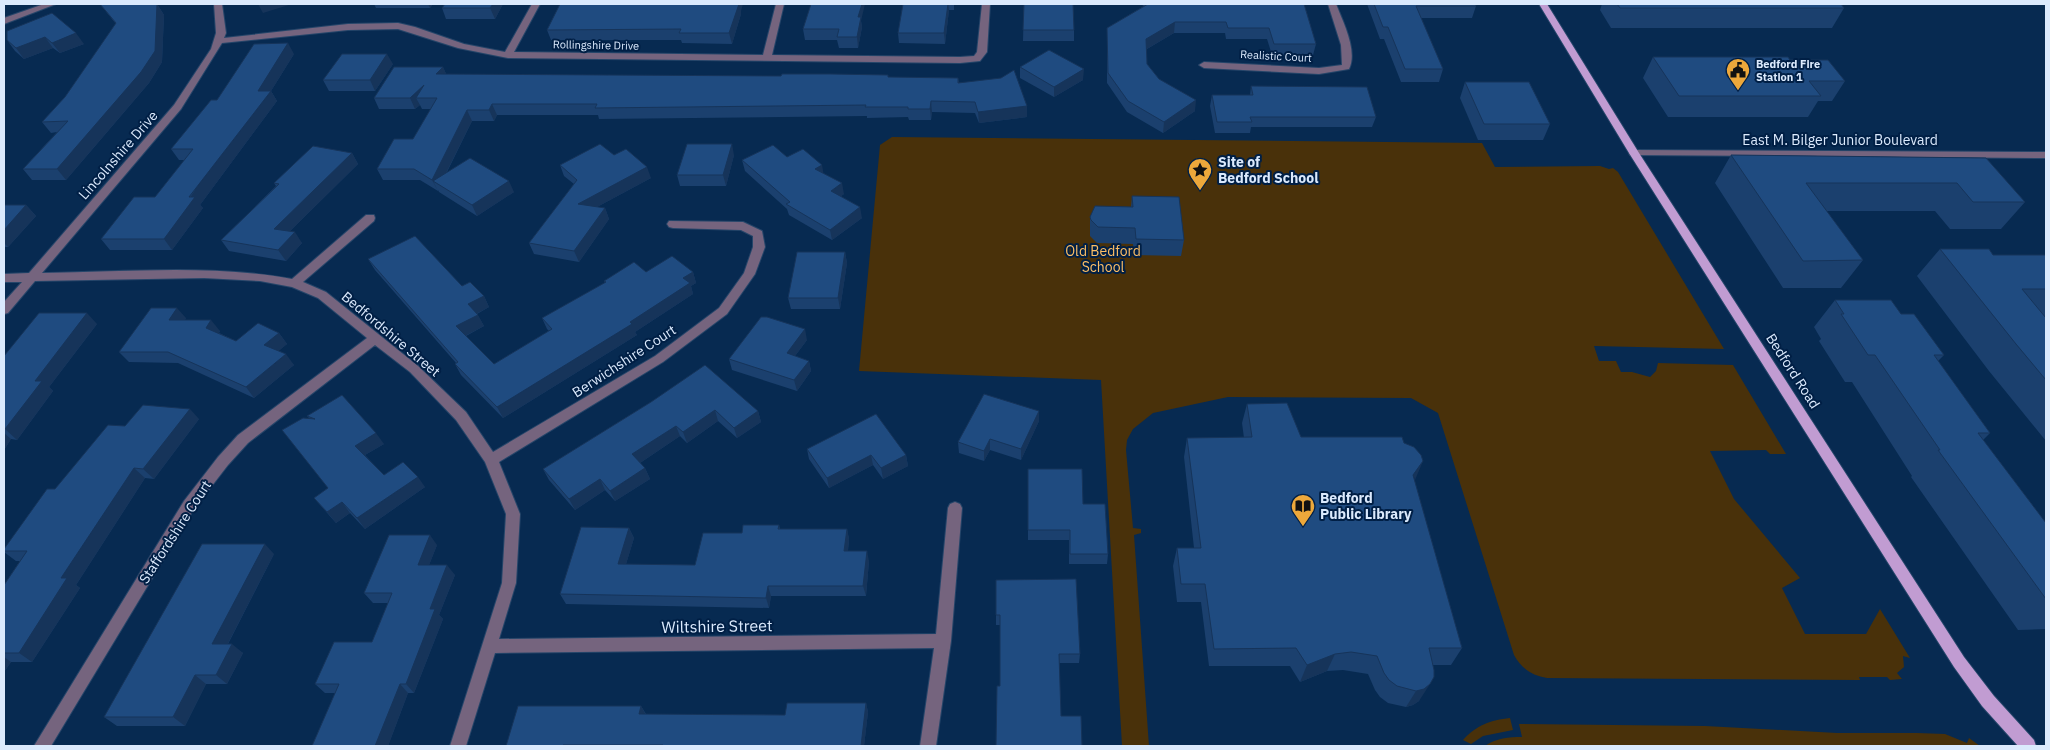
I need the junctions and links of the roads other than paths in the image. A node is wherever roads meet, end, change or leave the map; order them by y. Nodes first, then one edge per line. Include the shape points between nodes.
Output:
1 (52, 4) edge
2 (218, 4) edge
3 (536, 4) edge
4 (780, 4) edge
5 (986, 4) edge
6 (1332, 4) edge
7 (1543, 4) edge
8 (4, 21) edge
9 (219, 41) junction
10 (508, 55) junction
11 (767, 58) junction
12 (1204, 65) dead end
13 (1634, 153) junction
14 (2046, 155) edge
15 (370, 218) dead end
16 (673, 224) dead end
17 (4, 278) edge
18 (30, 278) junction
19 (294, 283) junction
20 (4, 310) edge
21 (375, 338) junction
22 (491, 460) junction
23 (955, 508) dead end
24 (943, 641) junction
25 (490, 646) junction
26 (42, 746) edge
27 (458, 746) edge
28 (928, 746) edge
29 (2028, 746) edge

1 - 8 street
2 - 9 street, Lincolnshire Drive
3 - 10 street
4 - 11 street
5 - 11 street, Rollingshire Drive via 982,52 977,59
6 - 12 street, Realistic Court via 1346,51 1346,67 1319,71
7 - 13 main road, Bedford Road
9 - 10 street, Rollingshire Drive via 348,27 398,26 491,54
9 - 18 street, Lincolnshire Drive via 178,107
10 - 11 street, Rollingshire Drive
13 - 14 street, East M. Bilger Junior Boulevard
13 - 29 main road, Bedford Road via 1959,662
15 - 19 street
16 - 22 street, Berwichshire Court via 743,226 758,234 759,247 750,274 723,311 659,359
17 - 18 street, Bedfordshire Street
18 - 19 street, Bedfordshire Street via 204,274 260,277
18 - 20 street, Lincolnshire Drive
19 - 21 street, Bedfordshire Street via 322,295
21 - 22 street, Bedfordshire Street via 414,369 461,416
21 - 26 street, Staffordshire Court via 243,439 222,461 189,505
22 - 25 street, Bedfordshire Street via 513,514 509,583
23 - 24 street
24 - 25 street, Wiltshire Street
24 - 28 street
25 - 27 street, Bedfordshire Street

